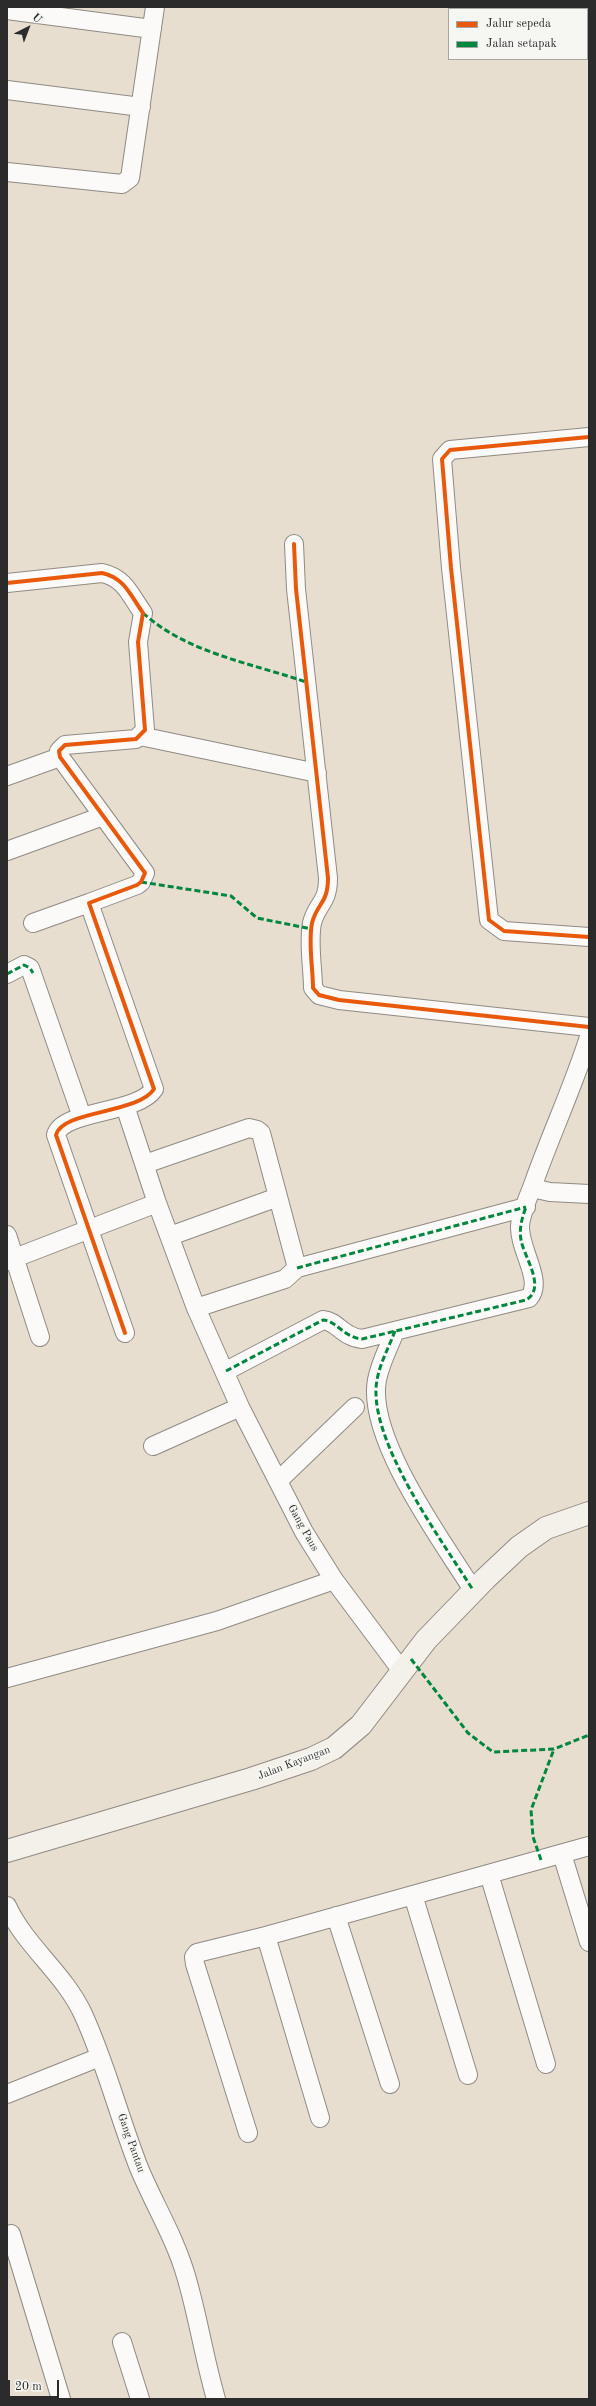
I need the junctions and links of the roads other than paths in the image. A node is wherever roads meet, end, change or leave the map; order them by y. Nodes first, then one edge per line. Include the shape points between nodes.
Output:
1 (155, 7) edge
2 (7, 10) edge
3 (152, 29) junction
4 (7, 90) edge
5 (141, 107) junction
6 (7, 172) edge
7 (589, 437) edge
8 (294, 544) dead end
9 (7, 583) edge
10 (140, 736) junction
11 (60, 757) junction
12 (317, 773) junction
13 (7, 776) edge
14 (103, 816) junction
15 (7, 851) edge
16 (89, 903) junction
17 (33, 923) dead end
18 (589, 937) edge
19 (7, 974) edge
20 (589, 1027) edge
21 (589, 1037) edge
22 (125, 1106) junction
23 (82, 1117) junction
24 (146, 1164) junction
25 (532, 1188) junction
26 (589, 1194) edge
27 (278, 1197) junction
28 (157, 1203) junction
29 (526, 1207) junction
30 (88, 1230) junction
31 (7, 1235) edge
32 (170, 1236) junction
33 (11, 1260) edge
34 (297, 1268) junction
35 (196, 1308) junction
36 (395, 1331) junction
37 (125, 1333) dead end
38 (40, 1337) dead end
39 (226, 1371) junction
40 (240, 1407) junction
41 (355, 1407) dead end
42 (153, 1446) dead end
43 (278, 1481) junction
44 (589, 1513) edge
45 (334, 1580) junction
46 (473, 1590) junction
47 (402, 1671) junction
48 (7, 1678) edge
49 (589, 1846) edge
50 (7, 1850) edge
51 (562, 1854) junction
52 (489, 1874) junction
53 (413, 1895) junction
54 (7, 1906) edge
55 (336, 1916) junction
56 (266, 1936) junction
57 (589, 1942) edge
58 (100, 2057) junction
59 (546, 2064) dead end
60 (468, 2075) dead end
61 (390, 2084) dead end
62 (7, 2094) edge
63 (320, 2118) dead end
64 (248, 2133) dead end
65 (11, 2234) dead end
66 (122, 2342) dead end
67 (62, 2399) edge
68 (140, 2399) edge
69 (216, 2399) edge

1 - 3 street
2 - 3 street
3 - 5 street
4 - 5 street
5 - 6 street via 132,174 122,184
7 - 18 street via 450,450 442,459 451,568 489,920 504,931
8 - 12 street via 295,583
9 - 10 street via 102,573 113,575 122,581 143,613 138,642 145,730
10 - 11 street via 136,739 65,745 59,751
10 - 12 street
11 - 13 street
11 - 14 street
12 - 20 street via 328,892 316,913 312,929 313,988 316,993 339,1000
14 - 15 street
14 - 16 street via 145,873 137,885
16 - 17 street
16 - 22 street via 154,1086 149,1095
19 - 23 street via 24,965 30,968
21 - 25 street
22 - 23 street
22 - 24 street, Gang Paus
23 - 30 street via 60,1128 56,1135
24 - 27 street via 253,1128 261,1134
24 - 28 street, Gang Paus
25 - 26 street via 550,1192
25 - 29 street
27 - 32 street
27 - 34 street
28 - 30 street
28 - 32 street, Gang Paus
29 - 34 street
29 - 36 street via 520,1224 520,1238 534,1277 534,1291 529,1298
30 - 33 street
30 - 37 street
31 - 33 street
32 - 35 street, Gang Paus
33 - 38 street
34 - 35 street via 285,1279
35 - 39 street, Gang Paus
36 - 39 street via 362,1339 353,1338 340,1331 332,1322 323,1320
36 - 46 street via 377,1380 378,1413 397,1465
39 - 40 street, Gang Paus
40 - 42 street
40 - 43 street, Gang Paus
41 - 43 street
43 - 45 street, Gang Paus via 304,1532
44 - 46 street, Jalan Kayangan via 557,1522 532,1538
45 - 47 street, Gang Paus
45 - 48 street via 217,1621
46 - 47 street, Jalan Kayangan via 426,1640
47 - 50 street, Jalan Kayangan via 361,1726 334,1748 251,1779
49 - 51 street
51 - 52 street
51 - 57 street
52 - 53 street
52 - 59 street
53 - 55 street
53 - 60 street
54 - 58 street, Gang Pantau via 15,1924 33,1949 72,1994
55 - 56 street
55 - 61 street
56 - 63 street
56 - 64 street via 198,1952 194,1957
58 - 62 street
58 - 69 street, Gang Pantau via 138,2166 180,2257
65 - 67 street
66 - 68 street

